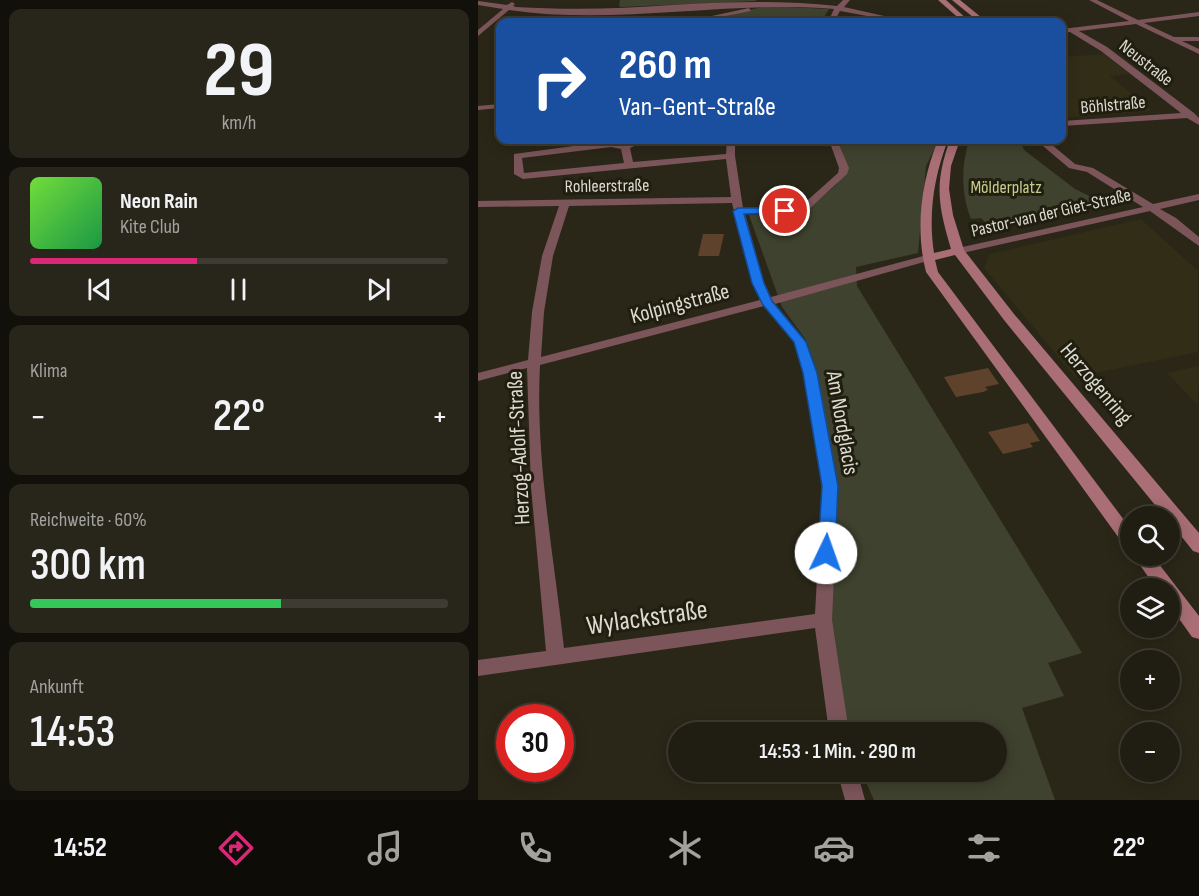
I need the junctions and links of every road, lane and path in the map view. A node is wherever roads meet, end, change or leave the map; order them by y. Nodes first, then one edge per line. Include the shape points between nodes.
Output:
1 (516, 0) edge
2 (847, 0) edge
3 (942, 0) edge
4 (956, 0) edge
5 (1092, 0) edge
6 (478, 3) edge
7 (757, 3) junction
8 (508, 9) junction
9 (838, 9) junction
10 (578, 10) junction
11 (1198, 14) edge
12 (497, 18) edge
13 (573, 18) edge
14 (707, 18) edge
15 (833, 18) edge
16 (886, 18) edge
17 (961, 18) edge
18 (978, 18) edge
19 (496, 19) edge
20 (1138, 22) junction
21 (1072, 30) junction
22 (1066, 31) edge
23 (478, 34) edge
24 (1173, 39) junction
25 (1198, 39) edge
26 (1198, 52) edge
27 (496, 106) edge
28 (478, 108) edge
29 (1198, 114) edge
30 (1188, 115) junction
31 (1198, 123) edge
32 (1066, 126) edge
33 (633, 144) edge
34 (731, 144) edge
35 (835, 144) edge
36 (941, 144) edge
37 (954, 144) edge
38 (1046, 144) edge
39 (625, 147) junction
40 (730, 156) junction
41 (630, 165) junction
42 (1198, 197) edge
43 (565, 203) junction
44 (478, 204) edge
45 (737, 206) junction
46 (1152, 207) junction
47 (1198, 243) edge
48 (958, 251) junction
49 (927, 258) junction
50 (767, 302) junction
51 (534, 363) junction
52 (478, 377) edge
53 (1120, 526) edge
54 (1198, 546) edge
55 (1180, 606) edge
56 (823, 620) junction
57 (1198, 631) edge
58 (556, 658) junction
59 (478, 668) edge
60 (838, 722) edge
61 (850, 782) edge
62 (855, 800) edge

1 - 8 street
2 - 9 street
3 - 17 main road
4 - 18 main road
5 - 20 street
6 - 8 street
7 - 9 street via 800,3
7 - 10 street
7 - 14 street via 751,9
8 - 10 street
8 - 12 street
9 - 15 street
9 - 16 street
10 - 13 street
11 - 20 street
19 - 23 street
20 - 21 street
20 - 24 street
21 - 22 street
21 - 30 street, Neustraße via 1104,49
24 - 25 street
24 - 26 street
27 - 28 street
29 - 30 street, Böhlstraße
30 - 31 street, Neustraße
30 - 32 street, Böhlstraße
33 - 39 street
34 - 40 street, Am Nordglacis
35 - 45 street, Rohleerstraße via 844,168 842,174 802,210
36 - 49 main road via 933,165 928,202
37 - 48 main road via 944,189
38 - 46 street via 1072,166 1090,170
39 - 41 street
39 - 41 street via 611,144 517,156 519,174 532,177
40 - 41 street
40 - 45 street, Am Nordglacis
42 - 46 street, Pastor-van der Giet-Straße
43 - 44 street, Rohleerstraße
43 - 45 street, Rohleerstraße
43 - 51 street, Herzog-Adolf-Straße via 551,236 538,304
45 - 50 street, Am Nordglacis
46 - 47 street
46 - 48 street, Pastor-van der Giet-Straße
48 - 49 main road
48 - 54 main road, Herzogenring
49 - 50 street, Kolpingstraße
49 - 53 main road via 932,272
50 - 51 street, Kolpingstraße
50 - 56 street, Am Nordglacis via 800,342 820,423 830,486
51 - 52 street, Kolpingstraße
51 - 58 street, Herzog-Adolf-Straße via 536,450
55 - 57 main road
56 - 58 street, Wylackstraße
56 - 60 street, Am Nordglacis
58 - 59 street, Wylackstraße
61 - 62 street

